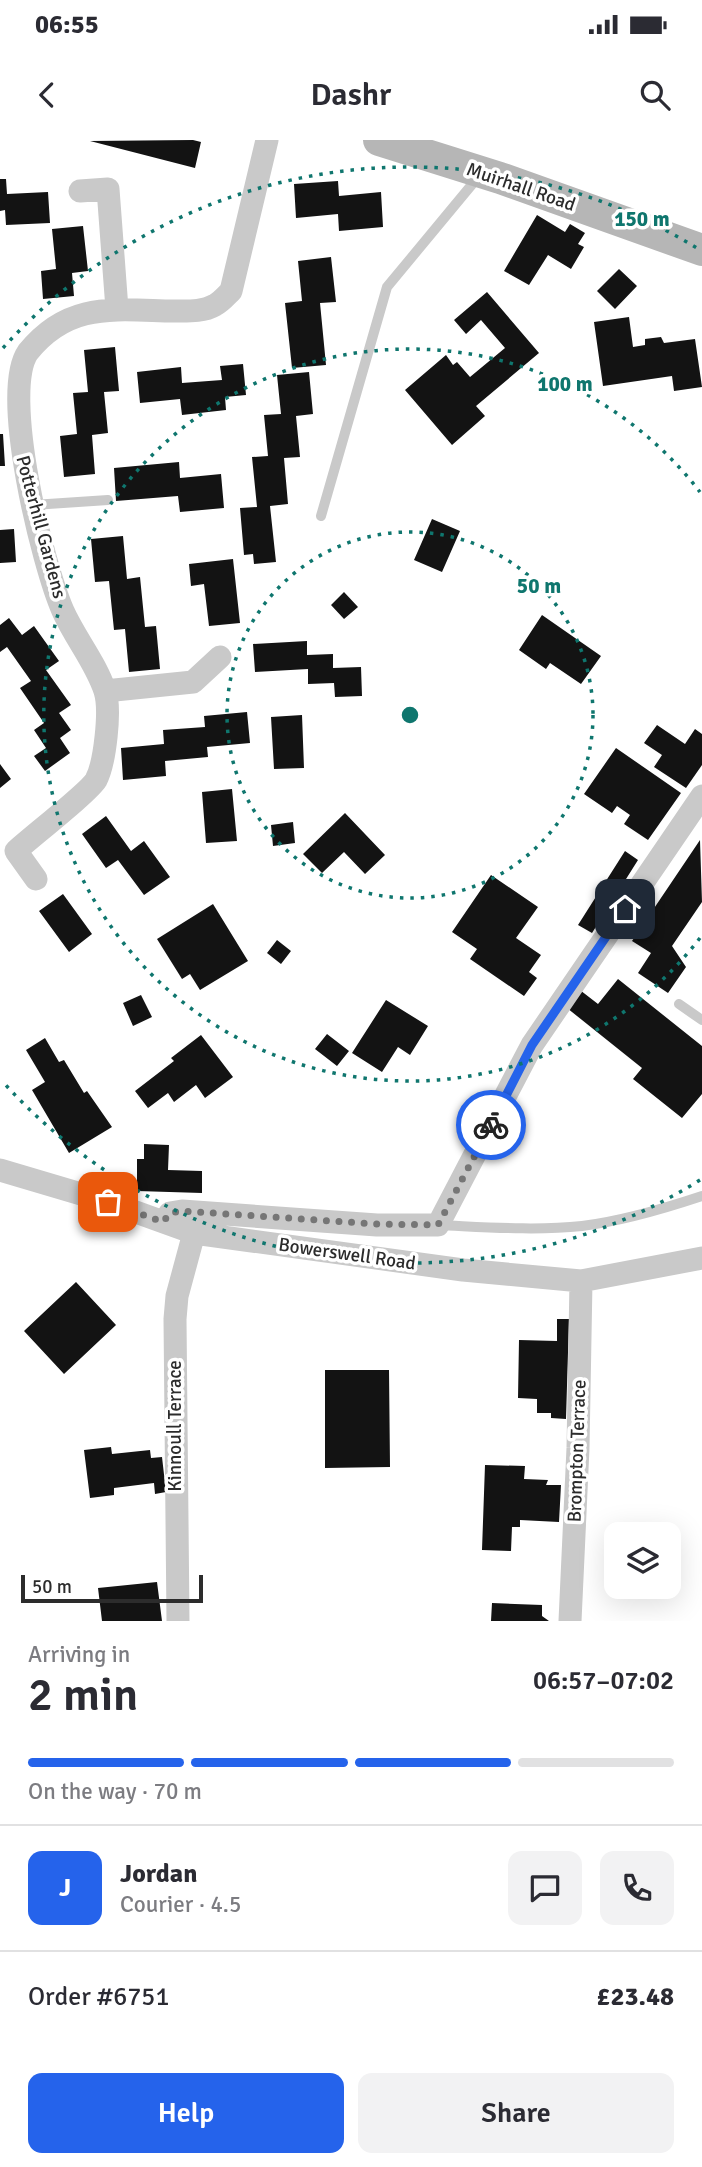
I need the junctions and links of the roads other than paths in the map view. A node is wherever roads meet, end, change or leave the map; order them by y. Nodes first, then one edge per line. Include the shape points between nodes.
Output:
1 (267, 140) edge
2 (379, 140) edge
3 (482, 173) junction
4 (80, 191) dead end
5 (702, 250) edge
6 (117, 309) junction
7 (9, 396) edge
8 (108, 500) dead end
9 (33, 505) junction
10 (321, 516) dead end
11 (220, 657) dead end
12 (105, 691) junction
13 (702, 796) edge
14 (36, 879) dead end
15 (680, 1004) dead end
16 (702, 1020) edge
17 (0, 1170) edge
18 (702, 1196) edge
19 (163, 1222) junction
20 (438, 1225) junction
21 (194, 1233) junction
22 (702, 1258) edge
23 (581, 1281) junction
24 (177, 1621) edge
25 (570, 1621) edge

1 - 6 street, Potterhill Gardens via 231,291 216,305 198,311
2 - 3 street, Muirhall Road
3 - 5 street, Muirhall Road
3 - 10 lane via 387,287
4 - 6 street via 108,189
6 - 7 street, Potterhill Gardens via 86,312 55,326 26,354
7 - 9 street, Potterhill Gardens
8 - 9 lane
9 - 12 street, Potterhill Gardens via 63,610
11 - 12 street via 193,682
12 - 14 street, Potterhill Gardens via 107,728 96,781 16,851
13 - 20 street via 532,1045
15 - 16 lane
17 - 19 street, Bowerswell Road
18 - 20 lane via 649,1213 583,1226
19 - 20 street via 170,1213 182,1211
19 - 21 street, Bowerswell Road
21 - 23 street, Bowerswell Road via 463,1270
21 - 24 street, Kinnoull Terrace via 175,1319
22 - 23 street, Bowerswell Road
23 - 25 street, Brompton Terrace

